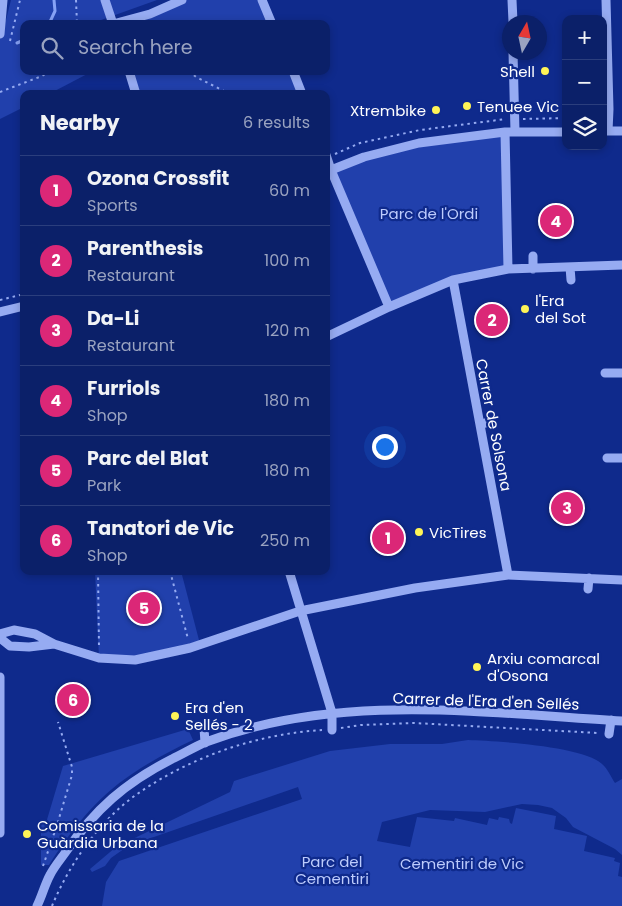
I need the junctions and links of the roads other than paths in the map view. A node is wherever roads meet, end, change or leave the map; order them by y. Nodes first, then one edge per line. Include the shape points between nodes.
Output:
1 (3, 0) edge
2 (105, 0) edge
3 (182, 0) edge
4 (262, 0) edge
5 (512, 0) edge
6 (606, 0) edge
7 (0, 15) edge
8 (513, 15) edge
9 (112, 20) edge
10 (128, 20) edge
11 (270, 20) edge
12 (0, 34) edge
13 (513, 60) edge
14 (130, 75) edge
15 (295, 75) edge
16 (135, 90) edge
17 (300, 90) edge
18 (607, 124) edge
19 (607, 131) edge
20 (622, 131) edge
21 (510, 132) junction
22 (562, 132) edge
23 (330, 171) edge
24 (330, 173) edge
25 (533, 256) dead end
26 (622, 265) edge
27 (570, 268) junction
28 (508, 269) junction
29 (533, 269) junction
30 (453, 280) junction
31 (571, 280) dead end
32 (20, 307) edge
33 (389, 307) junction
34 (0, 312) edge
35 (330, 335) edge
36 (622, 372) edge
37 (605, 373) dead end
38 (484, 393) dead end
39 (474, 395) junction
40 (490, 422) dead end
41 (480, 424) junction
42 (607, 458) dead end
43 (622, 458) edge
44 (290, 575) edge
45 (508, 575) junction
46 (589, 578) junction
47 (622, 580) edge
48 (588, 589) dead end
49 (300, 611) junction
50 (0, 636) edge
51 (54, 644) junction
52 (0, 677) edge
53 (332, 713) junction
54 (611, 720) junction
55 (622, 720) edge
56 (204, 728) dead end
57 (332, 730) road end
58 (609, 734) road end
59 (205, 743) junction
60 (5, 756) edge
61 (0, 833) edge
62 (37, 906) edge

1 - 7 street
2 - 9 street
3 - 10 street
4 - 11 street
5 - 8 street
6 - 18 street
7 - 12 street
13 - 21 street
14 - 16 street
15 - 17 street
19 - 20 street
21 - 22 street
21 - 23 street via 419,143 364,157
21 - 28 street
24 - 33 street
25 - 29 street
26 - 27 street
27 - 29 street
27 - 31 street
28 - 29 street
28 - 30 street
30 - 33 street
30 - 39 street, Carrer de Solsona
32 - 34 street
33 - 35 street
36 - 37 street
38 - 39 street
39 - 41 street, Carrer de Solsona
40 - 41 street
41 - 45 street, Carrer de Solsona
42 - 43 street
44 - 49 street
45 - 46 street
45 - 49 street via 415,588
46 - 47 street
46 - 48 street
49 - 51 street via 190,648 135,660 99,658
49 - 53 street
50 - 51 street via 14,630 35,634
50 - 51 street via 10,646
52 - 60 street
53 - 54 street, Carrer de l'Era d'en Sellés via 440,710
53 - 57 street
53 - 59 street, Carrer de l'Era d'en Sellés via 258,726
54 - 55 street, Carrer de l'Era d'en Sellés
54 - 58 street
56 - 59 street
59 - 62 street, Carrer de l'Era d'en Sellés via 149,771 118,792 81,829 50,874
60 - 61 street

